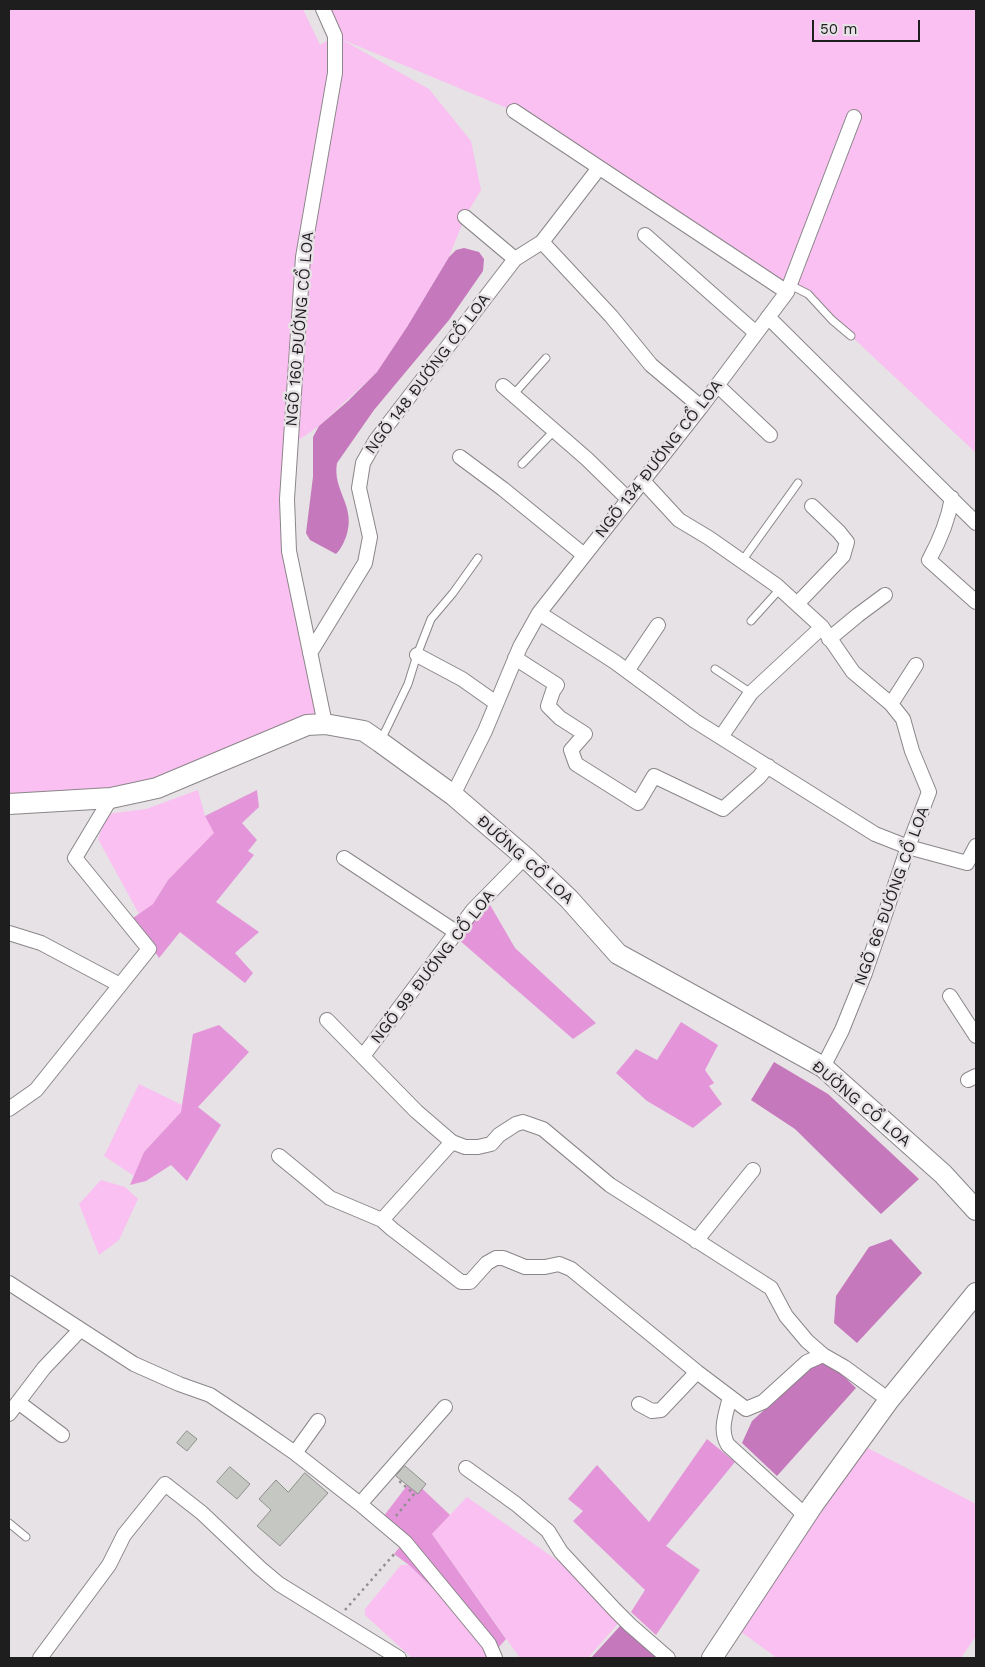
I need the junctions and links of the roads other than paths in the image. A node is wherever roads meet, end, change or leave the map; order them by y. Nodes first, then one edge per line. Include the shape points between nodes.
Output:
1 (323, 9) edge
2 (514, 111) dead end
3 (854, 117) dead end
4 (599, 168) junction
5 (465, 217) dead end
6 (645, 235) dead end
7 (542, 242) junction
8 (515, 259) junction
9 (788, 289) junction
10 (768, 317) junction
11 (756, 333) junction
12 (851, 336) dead end
13 (546, 358) dead end
14 (717, 386) junction
15 (508, 391) joint
16 (701, 407) junction
17 (554, 430) junction
18 (770, 435) dead end
19 (460, 457) dead end
20 (522, 464) dead end
21 (643, 481) junction
22 (798, 483) dead end
23 (952, 498) junction
24 (628, 499) junction
25 (812, 506) dead end
26 (976, 522) edge
27 (584, 555) junction
28 (478, 558) dead end
29 (742, 561) junction
30 (780, 589) junction
31 (885, 595) dead end
32 (976, 602) edge
33 (797, 604) junction
34 (539, 613) junction
35 (750, 621) dead end
36 (658, 625) dead end
37 (826, 633) junction
38 (310, 653) junction
39 (417, 654) junction
40 (515, 658) junction
41 (916, 664) dead end
42 (715, 669) dead end
43 (627, 672) junction
44 (751, 693) junction
45 (496, 703) junction
46 (891, 704) junction
47 (324, 724) junction
48 (721, 737) junction
49 (380, 742) junction
50 (768, 766) junction
51 (453, 795) junction
52 (111, 798) junction
53 (9, 804) edge
54 (908, 846) junction
55 (976, 846) edge
56 (525, 857) junction
57 (344, 858) dead end
58 (456, 932) junction
59 (9, 933) edge
60 (120, 985) junction
61 (950, 996) dead end
62 (327, 1020) dead end
63 (976, 1036) edge
64 (363, 1056) junction
65 (823, 1067) junction
66 (9, 1109) edge
67 (452, 1142) junction
68 (278, 1156) dead end
69 (753, 1170) dead end
70 (976, 1210) edge
71 (382, 1220) junction
72 (696, 1241) junction
73 (9, 1283) edge
74 (976, 1294) edge
75 (80, 1330) junction
76 (823, 1355) junction
77 (697, 1372) junction
78 (730, 1397) junction
79 (889, 1400) junction
80 (18, 1402) junction
81 (639, 1404) dead end
82 (445, 1407) dead end
83 (9, 1414) edge
84 (318, 1421) dead end
85 (62, 1435) dead end
86 (295, 1453) junction
87 (466, 1468) dead end
88 (360, 1504) junction
89 (806, 1516) junction
90 (9, 1523) edge
91 (26, 1536) dead end
92 (40, 1658) edge
93 (398, 1658) edge
94 (495, 1658) edge
95 (668, 1658) edge
96 (712, 1658) edge

1 - 38 street, NGÕ 160 ĐƯỜNG CỔ LOA via 335,36 334,73 303,258 286,499 289,551
2 - 4 street
3 - 9 street, NGÕ 134 ĐƯỜNG CỔ LOA
4 - 7 street, NGÕ 148 ĐƯỜNG CỔ LOA
4 - 9 street
5 - 8 street
6 - 11 street
7 - 8 street, NGÕ 148 ĐƯỜNG CỔ LOA
7 - 16 street via 611,316 651,365
8 - 38 street, NGÕ 148 ĐƯỜNG CỔ LOA via 376,440 363,463 359,488 370,538 364,563
9 - 10 street, NGÕ 134 ĐƯỜNG CỔ LOA
9 - 12 lane via 808,294
10 - 11 street, NGÕ 134 ĐƯỜNG CỔ LOA
10 - 23 street
11 - 14 street, NGÕ 134 ĐƯỜNG CỔ LOA
13 - 15 lane
14 - 16 street, NGÕ 134 ĐƯỜNG CỔ LOA
14 - 18 street
15 - 17 street
16 - 21 street, NGÕ 134 ĐƯỜNG CỔ LOA
17 - 20 lane
17 - 24 street
19 - 27 street
21 - 24 street, NGÕ 134 ĐƯỜNG CỔ LOA
21 - 29 street, NGÕ 66 ĐƯỜNG CỔ LOA via 679,520
22 - 29 lane
23 - 26 street
23 - 32 street via 948,520 929,560
24 - 27 street, NGÕ 134 ĐƯỜNG CỔ LOA
25 - 33 street via 847,542 843,556
27 - 34 street, NGÕ 134 ĐƯỜNG CỔ LOA
28 - 39 lane via 431,618
29 - 30 street, NGÕ 66 ĐƯỜNG CỔ LOA
30 - 33 street, NGÕ 66 ĐƯỜNG CỔ LOA
30 - 35 lane
31 - 37 street
33 - 37 street, NGÕ 66 ĐƯỜNG CỔ LOA
34 - 40 street, NGÕ 134 ĐƯỜNG CỔ LOA
34 - 43 street
36 - 43 street
37 - 44 street
37 - 46 street, NGÕ 66 ĐƯỜNG CỔ LOA via 853,672
38 - 47 street
39 - 45 street
39 - 49 lane via 408,684
40 - 45 street, NGÕ 134 ĐƯỜNG CỔ LOA
40 - 50 street via 557,685 548,706 585,734 571,750 576,764 638,803 654,776 724,809
41 - 46 street
42 - 44 lane
43 - 48 street
44 - 48 street
45 - 51 street, NGÕ 134 ĐƯỜNG CỔ LOA
46 - 54 street, NGÕ 66 ĐƯỜNG CỔ LOA via 906,726 912,751 929,792
47 - 49 street, ĐƯỜNG CỔ LOA via 364,731
47 - 52 street, ĐƯỜNG CỔ LOA via 307,725 157,788
48 - 50 street
49 - 51 street, ĐƯỜNG CỔ LOA
50 - 54 street via 875,834
51 - 56 street, ĐƯỜNG CỔ LOA
52 - 53 street, ĐƯỜNG CỔ LOA
52 - 60 street via 75,858 149,949
54 - 55 street via 967,862
54 - 65 street, NGÕ 66 ĐƯỜNG CỔ LOA via 865,973
56 - 58 street, NGÕ 99 ĐƯỜNG CỔ LOA
56 - 65 street, ĐƯỜNG CỔ LOA via 569,899 618,954
57 - 58 street
58 - 64 street, NGÕ 99 ĐƯỜNG CỔ LOA
59 - 60 street via 42,943
60 - 66 street via 36,1090
61 - 63 street
62 - 64 street
64 - 67 street via 416,1111
65 - 70 street, ĐƯỜNG CỔ LOA via 942,1174
67 - 71 street
67 - 72 street via 465,1147 491,1144 499,1135 523,1122 543,1129 610,1184
68 - 71 street via 330,1198
69 - 72 street
71 - 77 street via 463,1283 470,1282 496,1258 524,1268 559,1264 572,1269
72 - 76 street via 771,1288 786,1316
73 - 75 street
74 - 79 street
75 - 80 street
75 - 86 street via 134,1364 210,1396
76 - 78 street via 806,1362 763,1402 746,1409
76 - 79 street
77 - 78 street
77 - 81 street via 661,1410 652,1411
78 - 89 street via 723,1438
79 - 89 street
80 - 83 street
80 - 85 street
82 - 88 street
84 - 86 street
86 - 88 street
87 - 95 street via 548,1531 561,1552 630,1625
88 - 94 street via 405,1542 490,1644
89 - 96 street
90 - 91 lane
92 - 93 street via 109,1565 124,1535 165,1484 202,1513 279,1584

